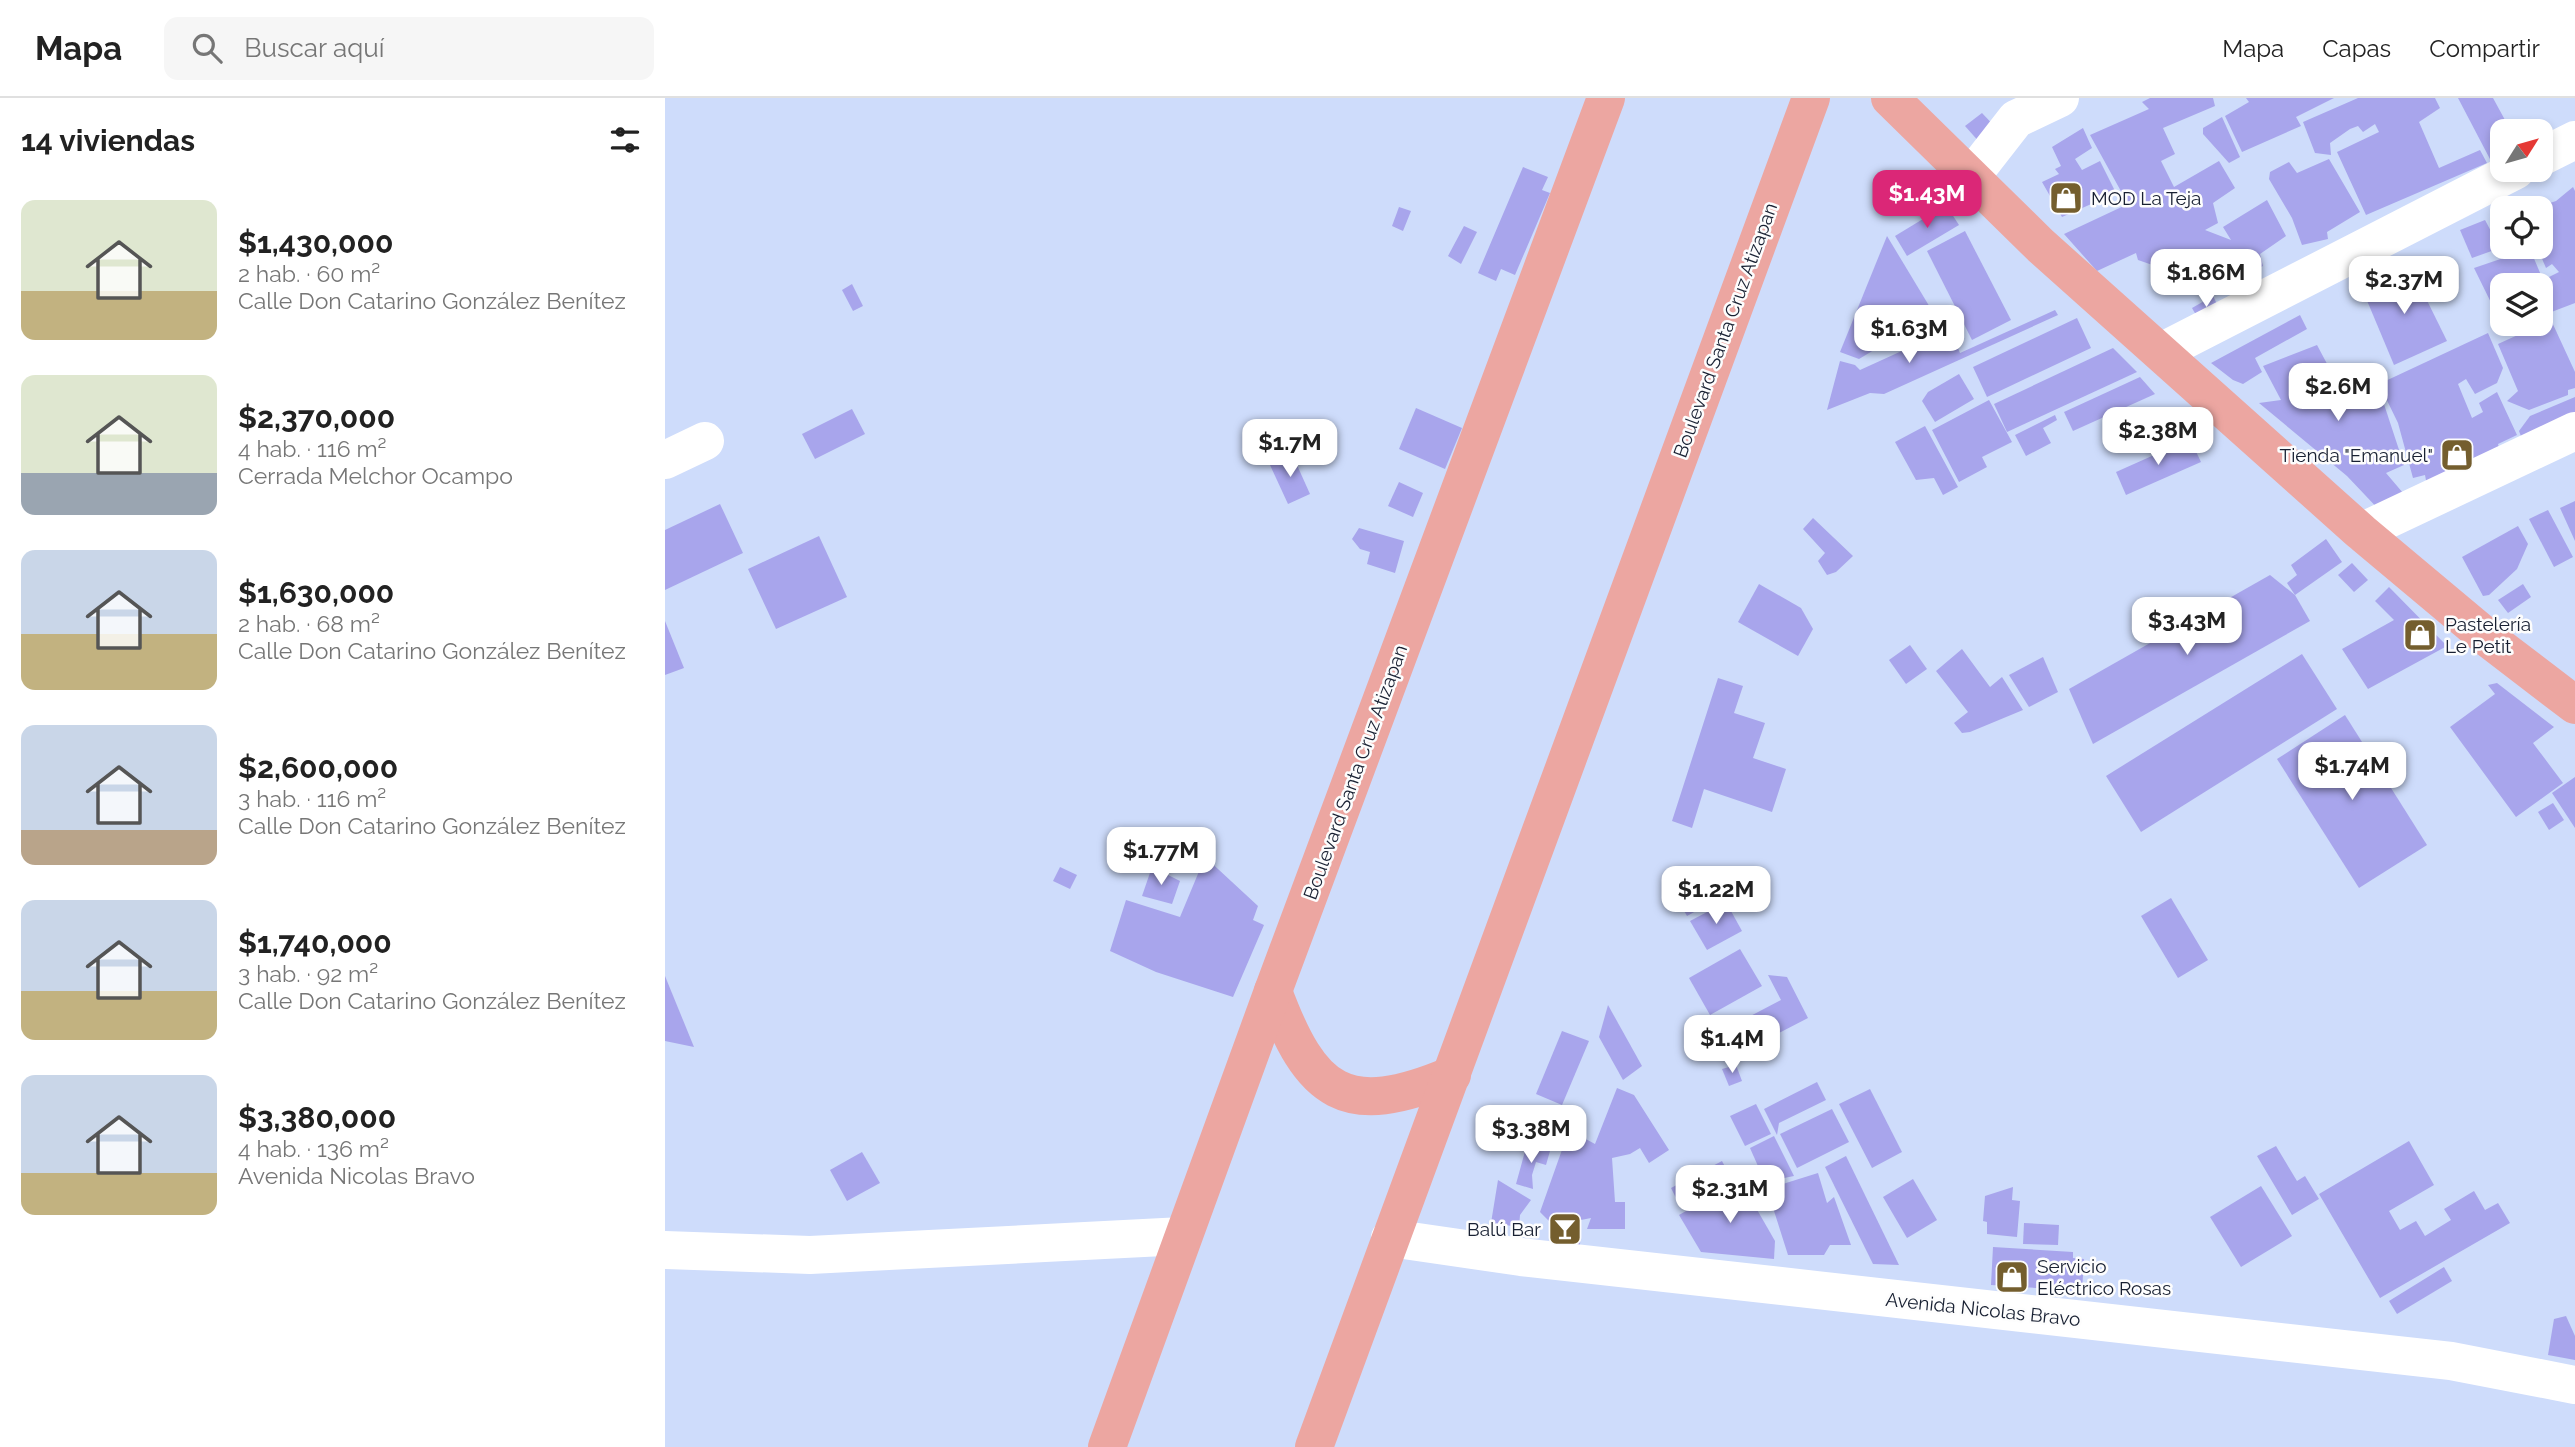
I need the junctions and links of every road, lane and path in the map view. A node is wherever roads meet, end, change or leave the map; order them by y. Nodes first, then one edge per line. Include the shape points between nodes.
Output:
1 (1606, 98) edge
2 (1811, 98) edge
3 (1889, 98) edge
4 (2060, 98) edge
5 (2024, 108) edge
6 (2575, 140) edge
7 (2553, 151) edge
8 (1970, 178) junction
9 (2493, 182) edge
10 (2161, 352) junction
11 (2575, 431) edge
12 (705, 441) dead end
13 (665, 460) edge
14 (2361, 532) junction
15 (2575, 705) edge
16 (1273, 991) junction
17 (1451, 1074) junction
18 (1183, 1236) junction
19 (1390, 1238) junction
20 (665, 1250) edge
21 (2575, 1385) edge
22 (1107, 1447) edge
23 (1314, 1447) edge

1 - 16 main road, Boulevard Santa Cruz Atizapan
2 - 17 main road, Boulevard Santa Cruz Atizapan
3 - 8 main road
4 - 5 street
5 - 8 street
6 - 7 street
8 - 10 main road
9 - 10 street
10 - 14 main road
11 - 14 street
12 - 13 street
14 - 15 main road
16 - 17 main road via 1301,1056 1319,1077 1347,1094 1381,1097 1415,1090
16 - 18 main road, Boulevard Santa Cruz Atizapan
17 - 19 main road, Boulevard Santa Cruz Atizapan
18 - 20 street via 810,1255
18 - 22 main road, Boulevard Santa Cruz Atizapan
19 - 21 street, Avenida Nicolas Bravo via 2451,1361
19 - 23 main road

